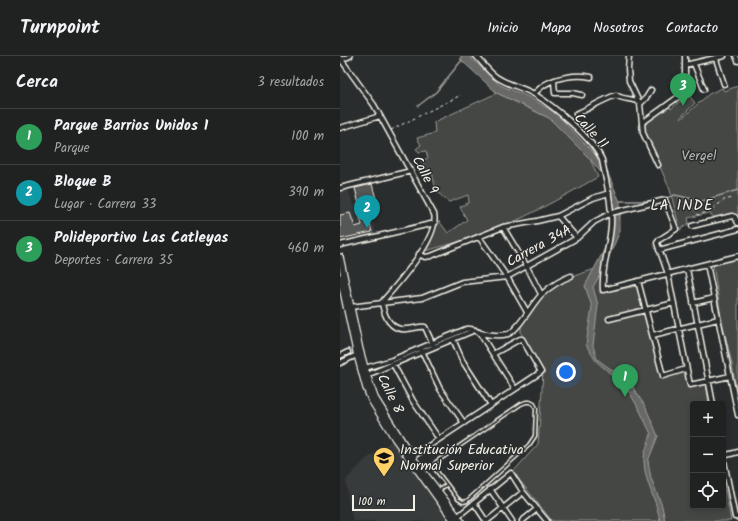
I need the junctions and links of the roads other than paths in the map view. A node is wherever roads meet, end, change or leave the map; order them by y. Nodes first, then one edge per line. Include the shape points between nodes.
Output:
1 (350, 56) edge
2 (476, 56) edge
3 (629, 56) edge
4 (685, 56) edge
5 (724, 56) edge
6 (736, 56) edge
7 (341, 59) edge
8 (716, 59) junction
9 (738, 61) edge
10 (694, 64) junction
11 (685, 65) junction
12 (591, 77) dead end
13 (554, 81) junction
14 (724, 84) dead end
15 (704, 89) dead end
16 (651, 90) dead end
17 (534, 94) junction
18 (582, 95) dead end
19 (640, 103) junction
20 (576, 114) dead end
21 (380, 116) junction
22 (642, 123) junction
23 (340, 128) edge
24 (658, 165) dead end
25 (411, 171) junction
26 (340, 188) edge
27 (609, 193) junction
28 (612, 213) junction
29 (558, 216) junction
30 (435, 223) junction
31 (738, 223) edge
32 (692, 226) dead end
33 (503, 227) junction
34 (738, 229) edge
35 (479, 237) junction
36 (577, 238) junction
37 (340, 245) edge
38 (659, 250) junction
39 (419, 254) junction
40 (738, 256) edge
41 (340, 257) edge
42 (707, 264) junction
43 (526, 265) junction
44 (687, 269) junction
45 (668, 274) junction
46 (571, 276) dead end
47 (340, 277) edge
48 (507, 277) junction
49 (638, 281) junction
50 (542, 294) junction
51 (714, 298) junction
52 (342, 300) edge
53 (382, 303) junction
54 (674, 303) junction
55 (693, 303) junction
56 (349, 307) junction
57 (646, 309) junction
58 (527, 312) junction
59 (608, 319) dead end
60 (718, 319) junction
61 (697, 324) junction
62 (680, 328) junction
63 (477, 331) junction
64 (652, 335) junction
65 (453, 339) junction
66 (433, 345) junction
67 (422, 350) junction
68 (348, 352) dead end
69 (493, 354) junction
70 (357, 355) junction
71 (340, 356) edge
72 (340, 363) edge
73 (393, 364) junction
74 (686, 369) junction
75 (366, 372) junction
76 (730, 376) junction
77 (708, 381) junction
78 (516, 389) junction
79 (712, 401) edge
80 (491, 405) junction
81 (738, 415) edge
82 (464, 423) junction
83 (439, 439) junction
84 (738, 452) edge
85 (726, 455) edge
86 (412, 457) junction
87 (726, 470) edge
88 (446, 485) junction
89 (490, 489) junction
90 (523, 492) junction
91 (436, 493) junction
92 (474, 504) junction
93 (502, 508) junction
94 (537, 509) junction
95 (736, 517) edge
96 (457, 520) edge
97 (487, 521) edge
98 (512, 521) edge
99 (522, 521) edge
100 (547, 521) edge

1 - 7 street
2 - 17 street, Calle 11 via 495,76
3 - 19 street via 628,81
4 - 11 street
5 - 8 street
6 - 9 street
7 - 21 street, Calle 9
8 - 10 street
8 - 14 street
10 - 11 street
10 - 15 street
11 - 22 street via 685,92
12 - 13 street via 570,76
13 - 17 street
13 - 18 street via 555,93
16 - 19 street
17 - 27 street, Calle 11 via 594,146 602,160
19 - 20 street via 621,99 616,95
19 - 22 street
21 - 23 street
21 - 25 street, Calle 9
22 - 24 street via 642,133
25 - 26 street
25 - 30 street, Calle 9 via 434,214
27 - 28 street, Calle 11
27 - 29 street via 593,198
28 - 36 street, Carrera 34A via 594,222
28 - 38 street, Carrera 34A via 665,200 676,229 659,240
28 - 49 street, Calle 11 via 603,290
29 - 33 street
29 - 36 street
30 - 37 street
30 - 39 street
31 - 32 street via 732,216
33 - 35 street
33 - 43 street
34 - 38 street
35 - 39 street via 431,256
35 - 48 street
36 - 43 street, Carrera 34A
38 - 45 street
39 - 53 street
40 - 42 street
41 - 56 main road, Calle 8
42 - 44 street
42 - 51 street
43 - 48 street, Carrera 34A
43 - 50 street
44 - 45 street
44 - 55 street
45 - 49 street
45 - 54 street
46 - 50 street
47 - 52 main road, Calle 8
48 - 53 street, Carrera 34A via 462,282 422,298
48 - 58 street
49 - 57 street
50 - 58 street
51 - 55 street
51 - 60 street
52 - 56 main road, Calle 8
53 - 56 street, Carrera 34A
53 - 66 street via 383,313 396,329 425,328
54 - 57 street
54 - 62 street
55 - 61 street
56 - 70 main road, Calle 8
56 - 75 main road, Calle 8
57 - 59 street
57 - 64 street
58 - 63 street via 510,334
60 - 61 street
60 - 76 street
61 - 62 street
61 - 77 street
62 - 64 street
62 - 74 street
63 - 65 street
63 - 66 street via 466,329
63 - 69 street
64 - 74 street via 663,376
65 - 66 street
65 - 80 street via 462,360
66 - 67 street
67 - 73 street
67 - 75 street
67 - 82 street via 440,389
68 - 71 street
69 - 78 street
69 - 78 street via 522,339 541,372
70 - 72 street
70 - 91 main road, Calle 8 via 370,400 395,439
73 - 75 street
73 - 83 street via 412,401
74 - 77 street via 690,385
75 - 86 main road, Calle 8 via 376,398
76 - 77 street
76 - 81 street
77 - 79 street
78 - 80 street
80 - 82 street
82 - 83 street
83 - 86 street
84 - 85 street
86 - 91 main road, Calle 8
87 - 95 street
88 - 88 lane via 458,499 467,501 529,445 536,429 534,404 521,404 436,462 435,469
88 - 91 lane
89 - 90 street via 511,473
89 - 92 street
89 - 93 street
90 - 93 street
90 - 94 street
91 - 96 main road, Calle 8
92 - 96 street
92 - 97 street
93 - 97 street
93 - 98 street
94 - 99 street
94 - 100 street

